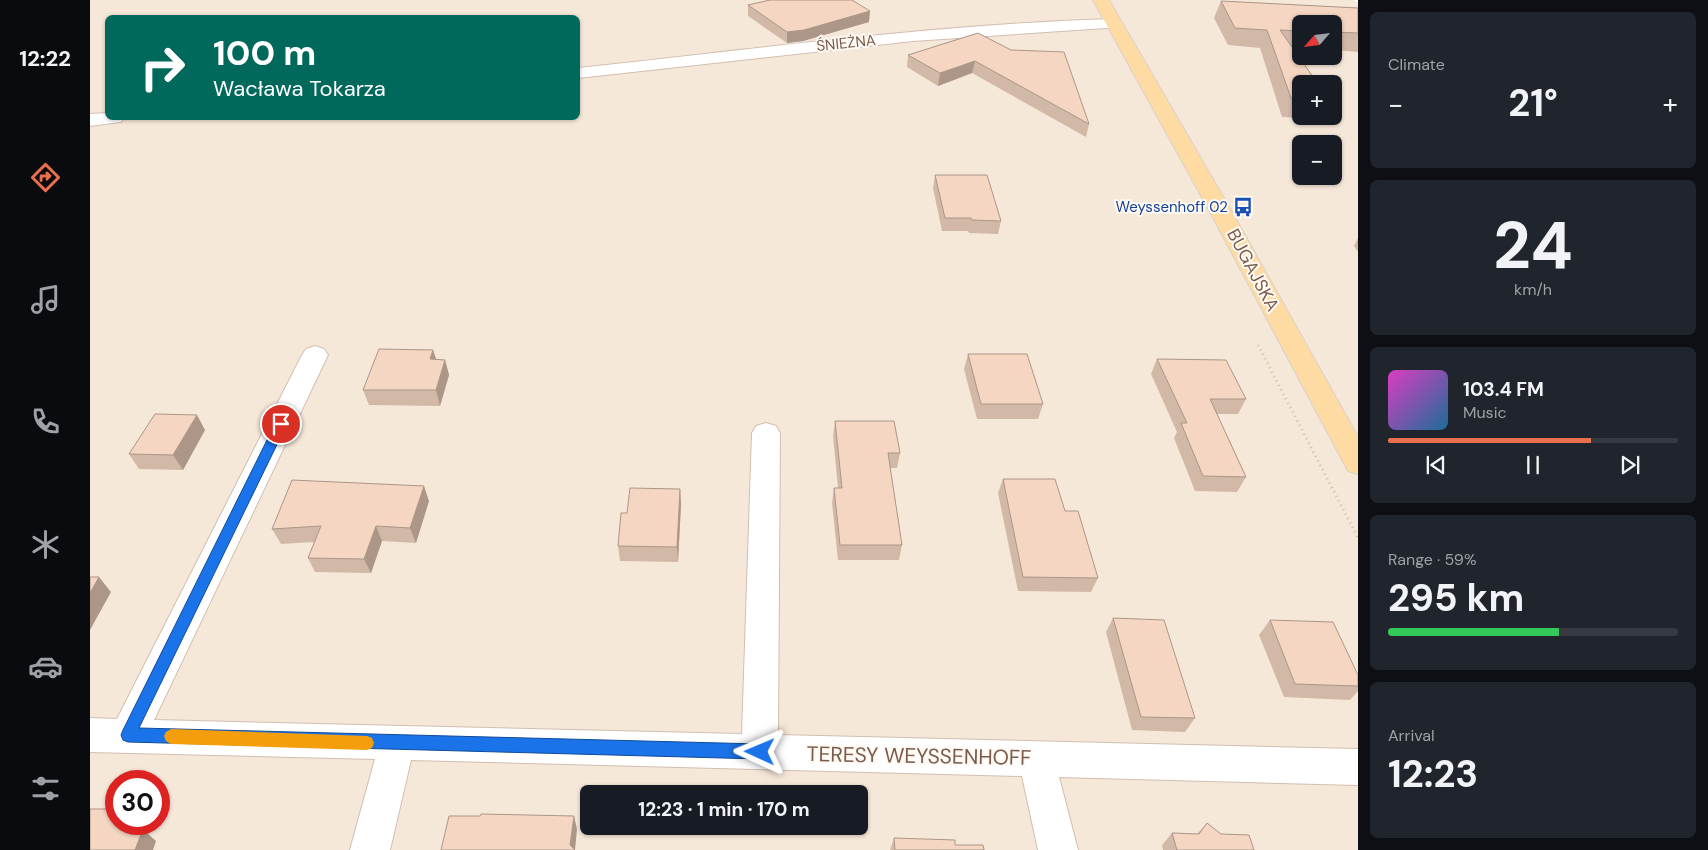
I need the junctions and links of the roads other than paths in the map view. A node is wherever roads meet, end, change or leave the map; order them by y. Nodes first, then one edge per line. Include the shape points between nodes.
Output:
1 (1101, 0) edge
2 (1116, 24) junction
3 (580, 73) edge
4 (105, 119) edge
5 (90, 120) edge
6 (315, 355) dead end
7 (766, 433) dead end
8 (1358, 463) edge
9 (90, 735) edge
10 (128, 735) junction
11 (397, 744) junction
12 (760, 752) junction
13 (1036, 759) junction
14 (1358, 767) edge
15 (370, 850) edge
16 (1058, 850) edge

1 - 2 main road, BUGAJSKA
2 - 3 street, ŚNIEŻNA via 873,40
2 - 8 main road, BUGAJSKA
4 - 5 street
6 - 10 street
7 - 12 street
9 - 10 street, TERESY WEYSSENHOFF
10 - 11 street, TERESY WEYSSENHOFF
11 - 12 street, TERESY WEYSSENHOFF
11 - 15 street
12 - 13 street, TERESY WEYSSENHOFF
13 - 14 street, TERESY WEYSSENHOFF
13 - 16 street

